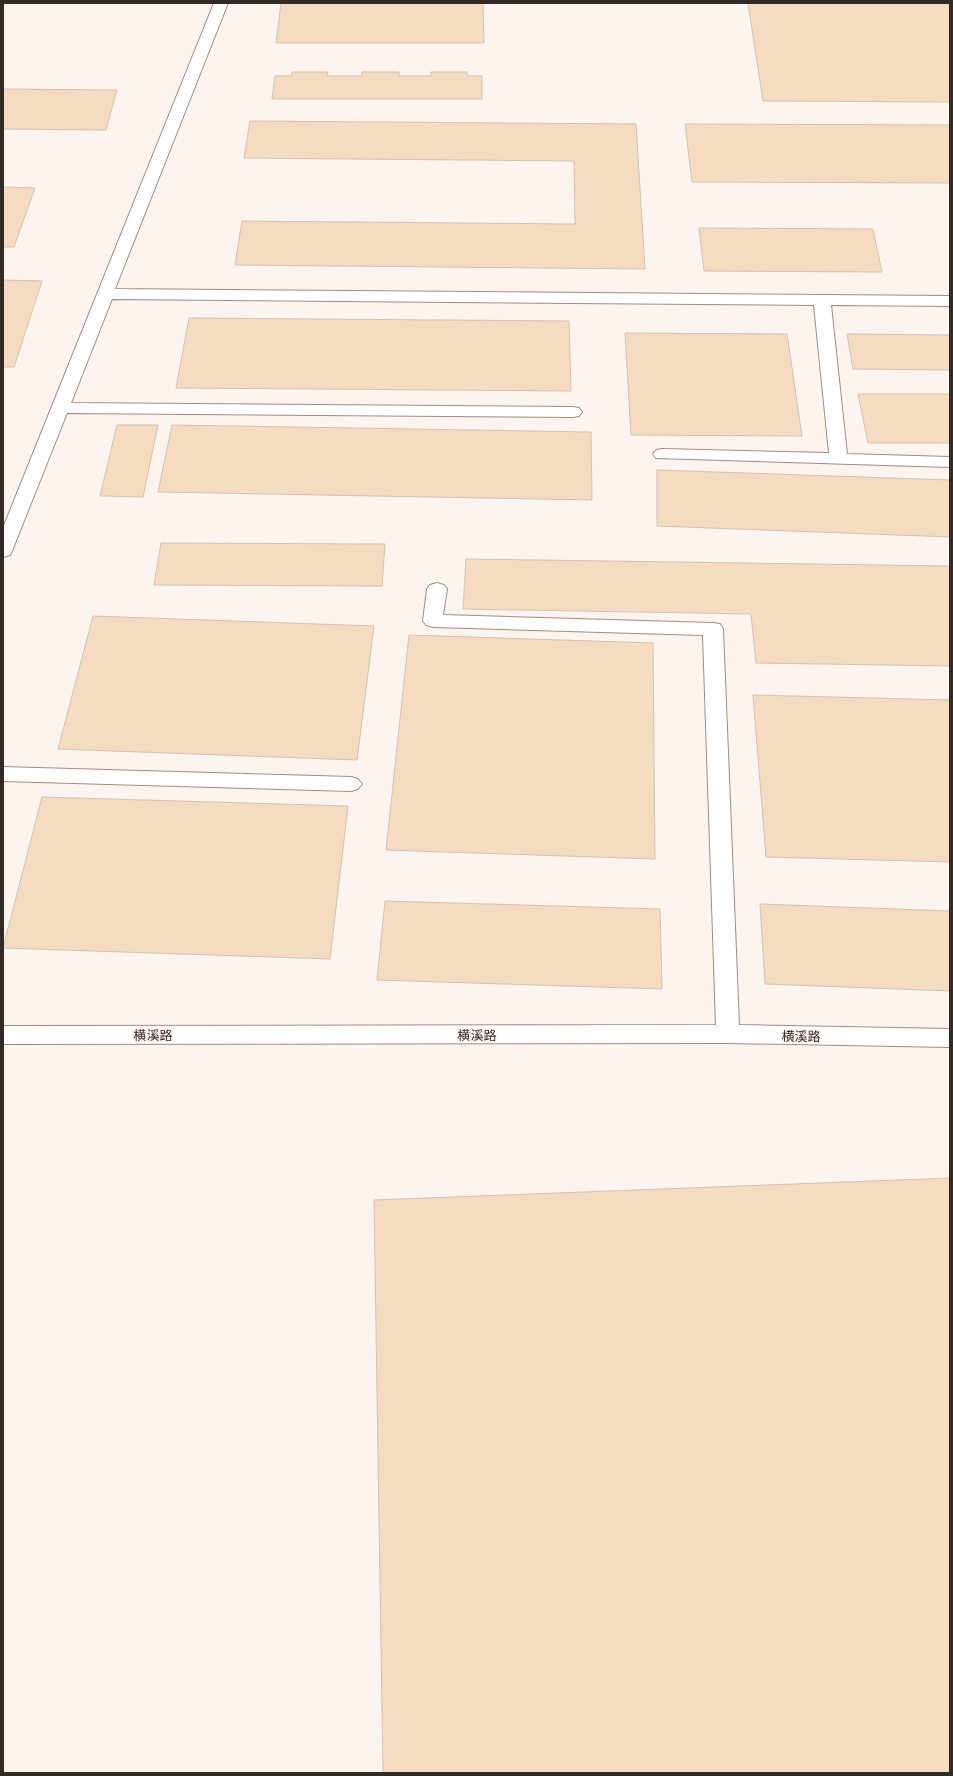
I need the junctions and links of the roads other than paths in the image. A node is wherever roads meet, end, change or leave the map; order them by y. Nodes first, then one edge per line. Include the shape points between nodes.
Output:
1 (221, 3) edge
2 (105, 294) junction
3 (822, 300) junction
4 (950, 301) edge
5 (60, 408) junction
6 (573, 412) dead end
7 (662, 454) dead end
8 (839, 459) junction
9 (950, 462) edge
10 (3, 551) edge
11 (436, 590) dead end
12 (3, 774) edge
13 (351, 784) dead end
14 (728, 1034) junction
15 (3, 1035) edge
16 (950, 1038) edge

1 - 2 street
2 - 3 street
2 - 5 street
3 - 4 street
3 - 8 street
5 - 6 street
5 - 10 street
7 - 8 street
8 - 9 street
11 - 14 street via 433,622 713,629
12 - 13 street
14 - 15 street, 横溪路
14 - 16 street, 横溪路

